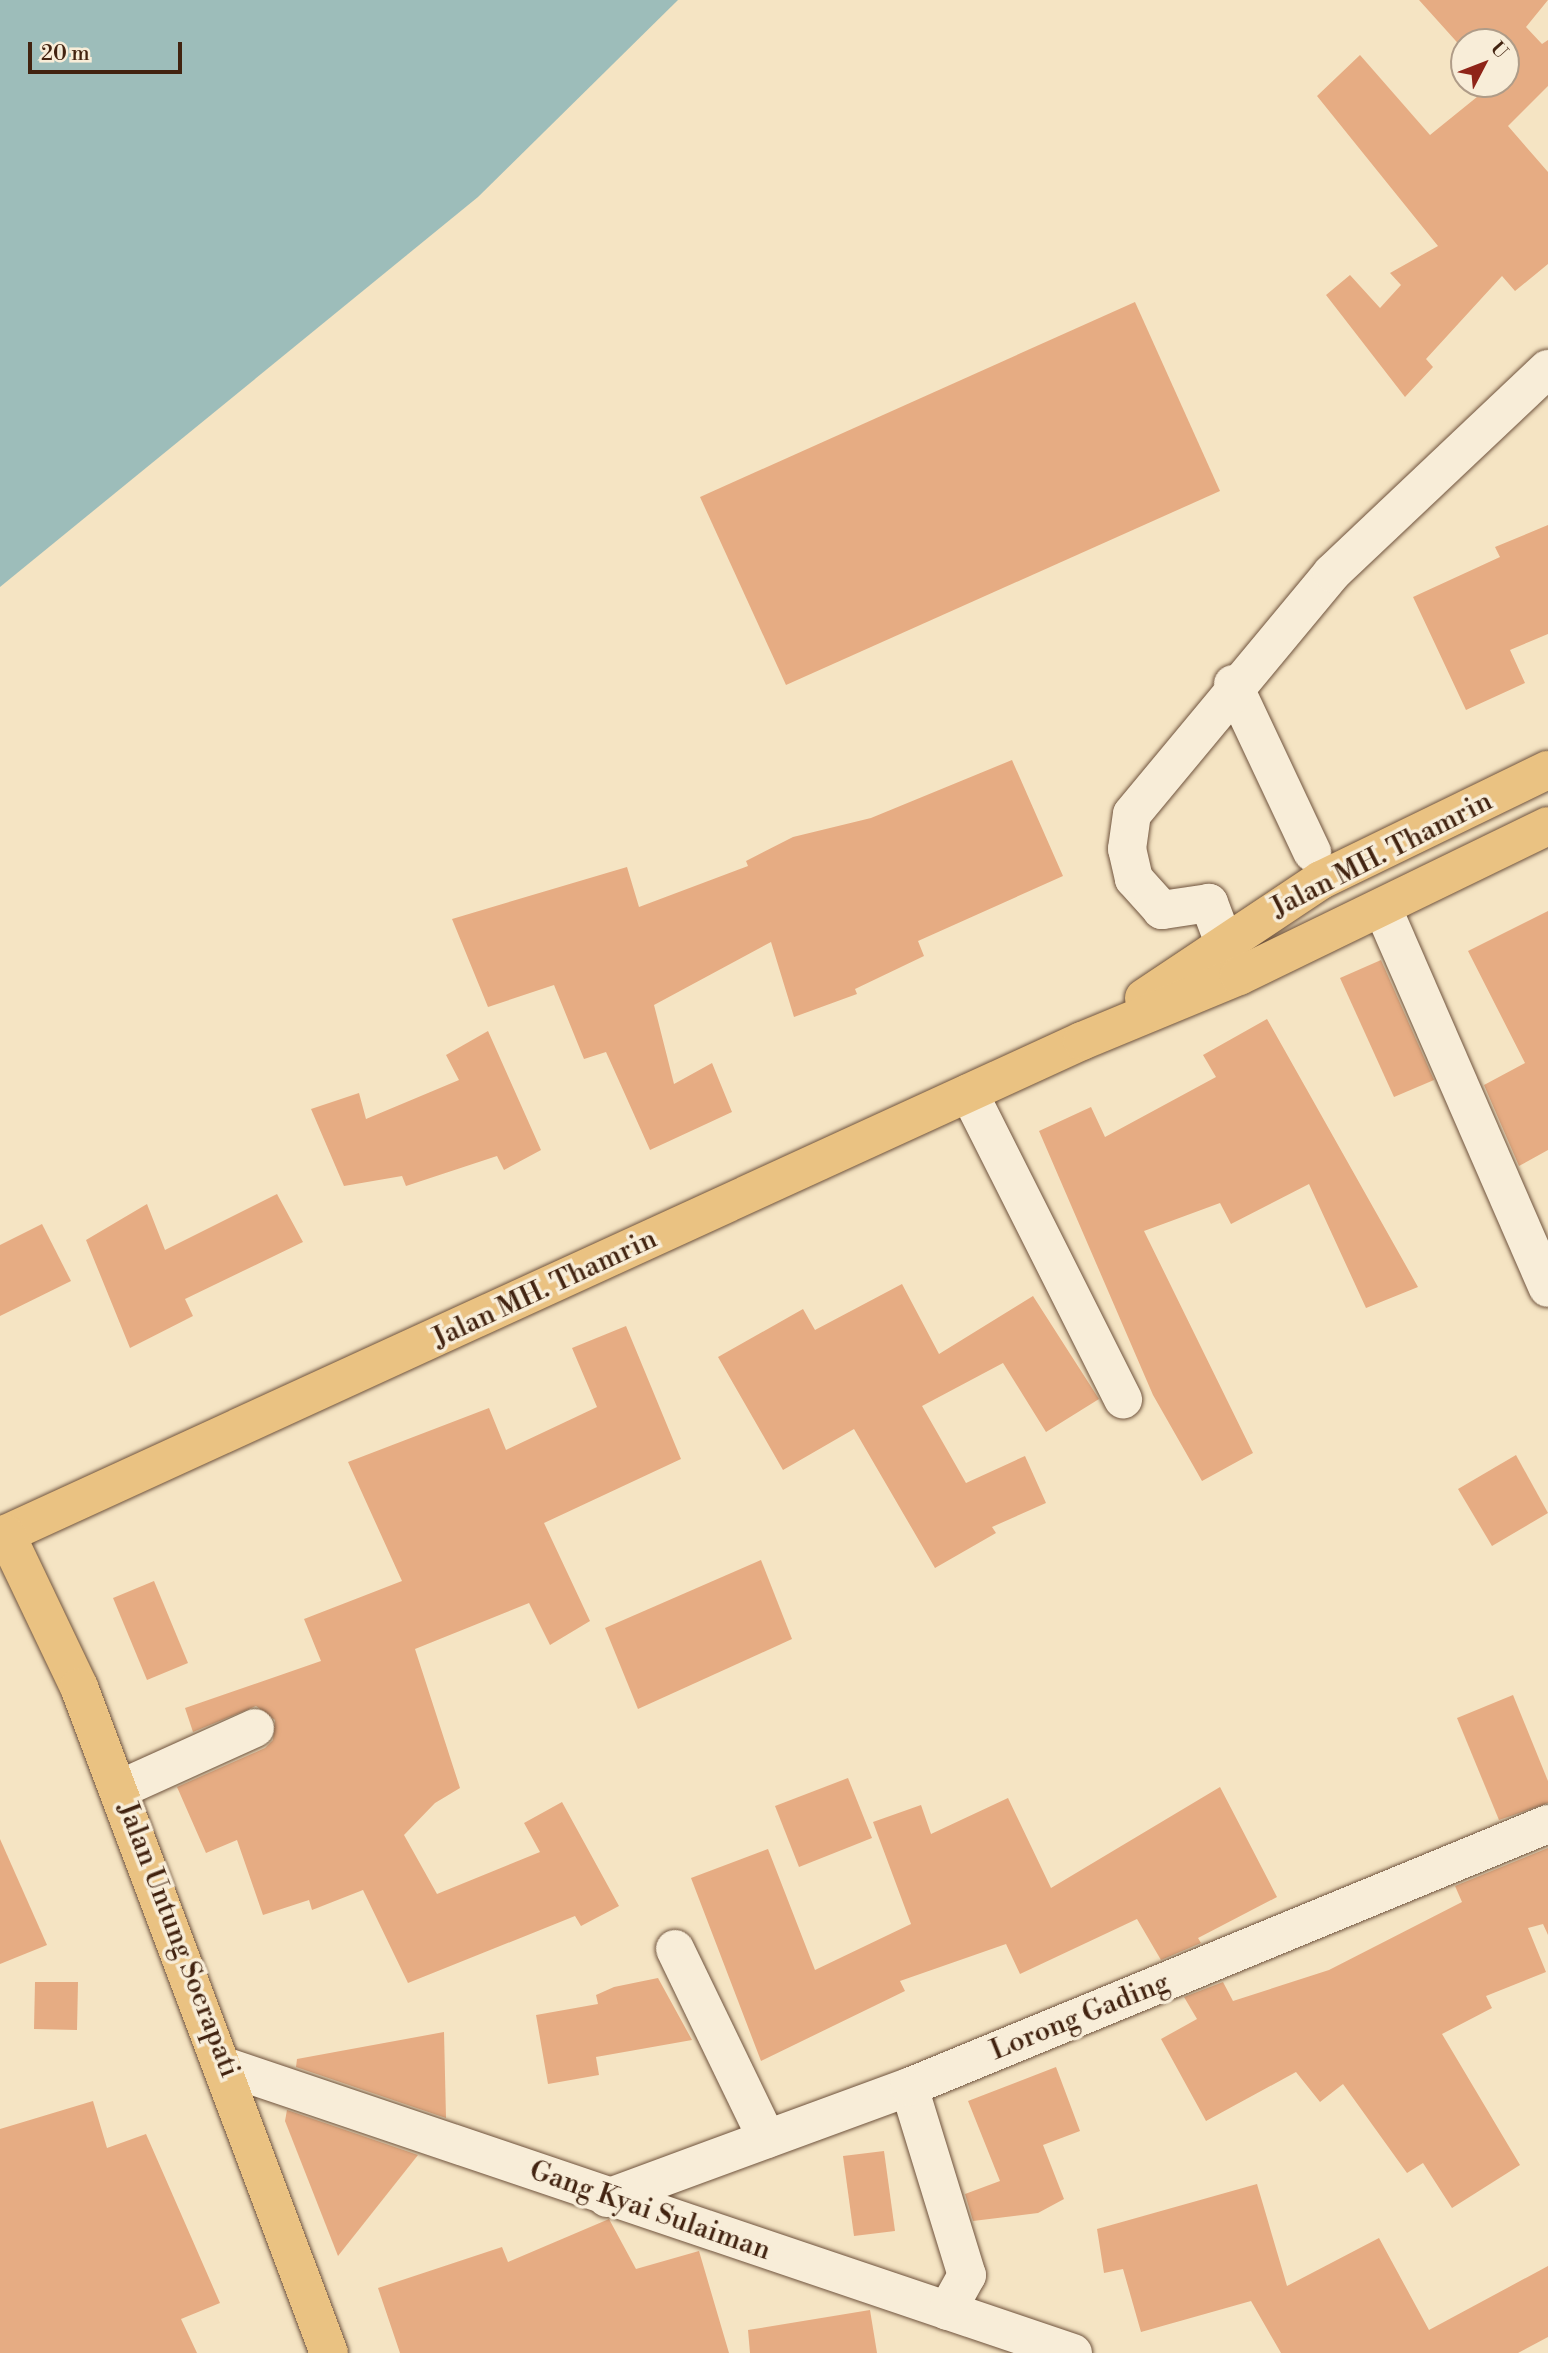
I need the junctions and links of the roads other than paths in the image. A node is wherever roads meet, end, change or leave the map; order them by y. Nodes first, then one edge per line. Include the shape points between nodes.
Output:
1 (1548, 369) edge
2 (1233, 684) junction
3 (1548, 770) edge
4 (1548, 826) edge
5 (1312, 852) dead end
6 (1383, 909) junction
7 (1224, 943) junction
8 (1082, 1041) junction
9 (968, 1093) junction
10 (1548, 1288) edge
11 (1124, 1399) dead end
12 (3, 1536) edge
13 (255, 1728) dead end
14 (120, 1789) junction
15 (1548, 1824) edge
16 (676, 1949) dead end
17 (227, 2067) junction
18 (909, 2087) junction
19 (767, 2139) junction
20 (607, 2198) junction
21 (947, 2311) junction
22 (329, 2353) edge
23 (1073, 2353) edge

1 - 2 street via 1332,573
2 - 5 street
2 - 7 street via 1132,814 1127,849 1133,879 1162,910 1209,903
3 - 7 main road, Jalan MH. Thamrin via 1321,880
4 - 6 main road, Jalan MH. Thamrin
6 - 8 main road, Jalan MH. Thamrin
6 - 10 street
7 - 8 main road, Jalan MH. Thamrin
8 - 9 main road, Jalan MH. Thamrin
9 - 11 street
9 - 12 main road, Jalan MH. Thamrin
12 - 14 main road, Jalan Untung Soerapati via 79,1686
13 - 14 street
14 - 17 main road, Jalan Untung Soerapati
15 - 18 street, Lorong Gading
16 - 19 street
17 - 20 street, Gang Kyai Sulaiman
17 - 22 main road, Jalan Untung Soerapati
18 - 19 street, Lorong Gading
18 - 21 street via 967,2275
19 - 20 street, Lorong Gading
20 - 21 street, Gang Kyai Sulaiman
21 - 23 street, Gang Kyai Sulaiman

